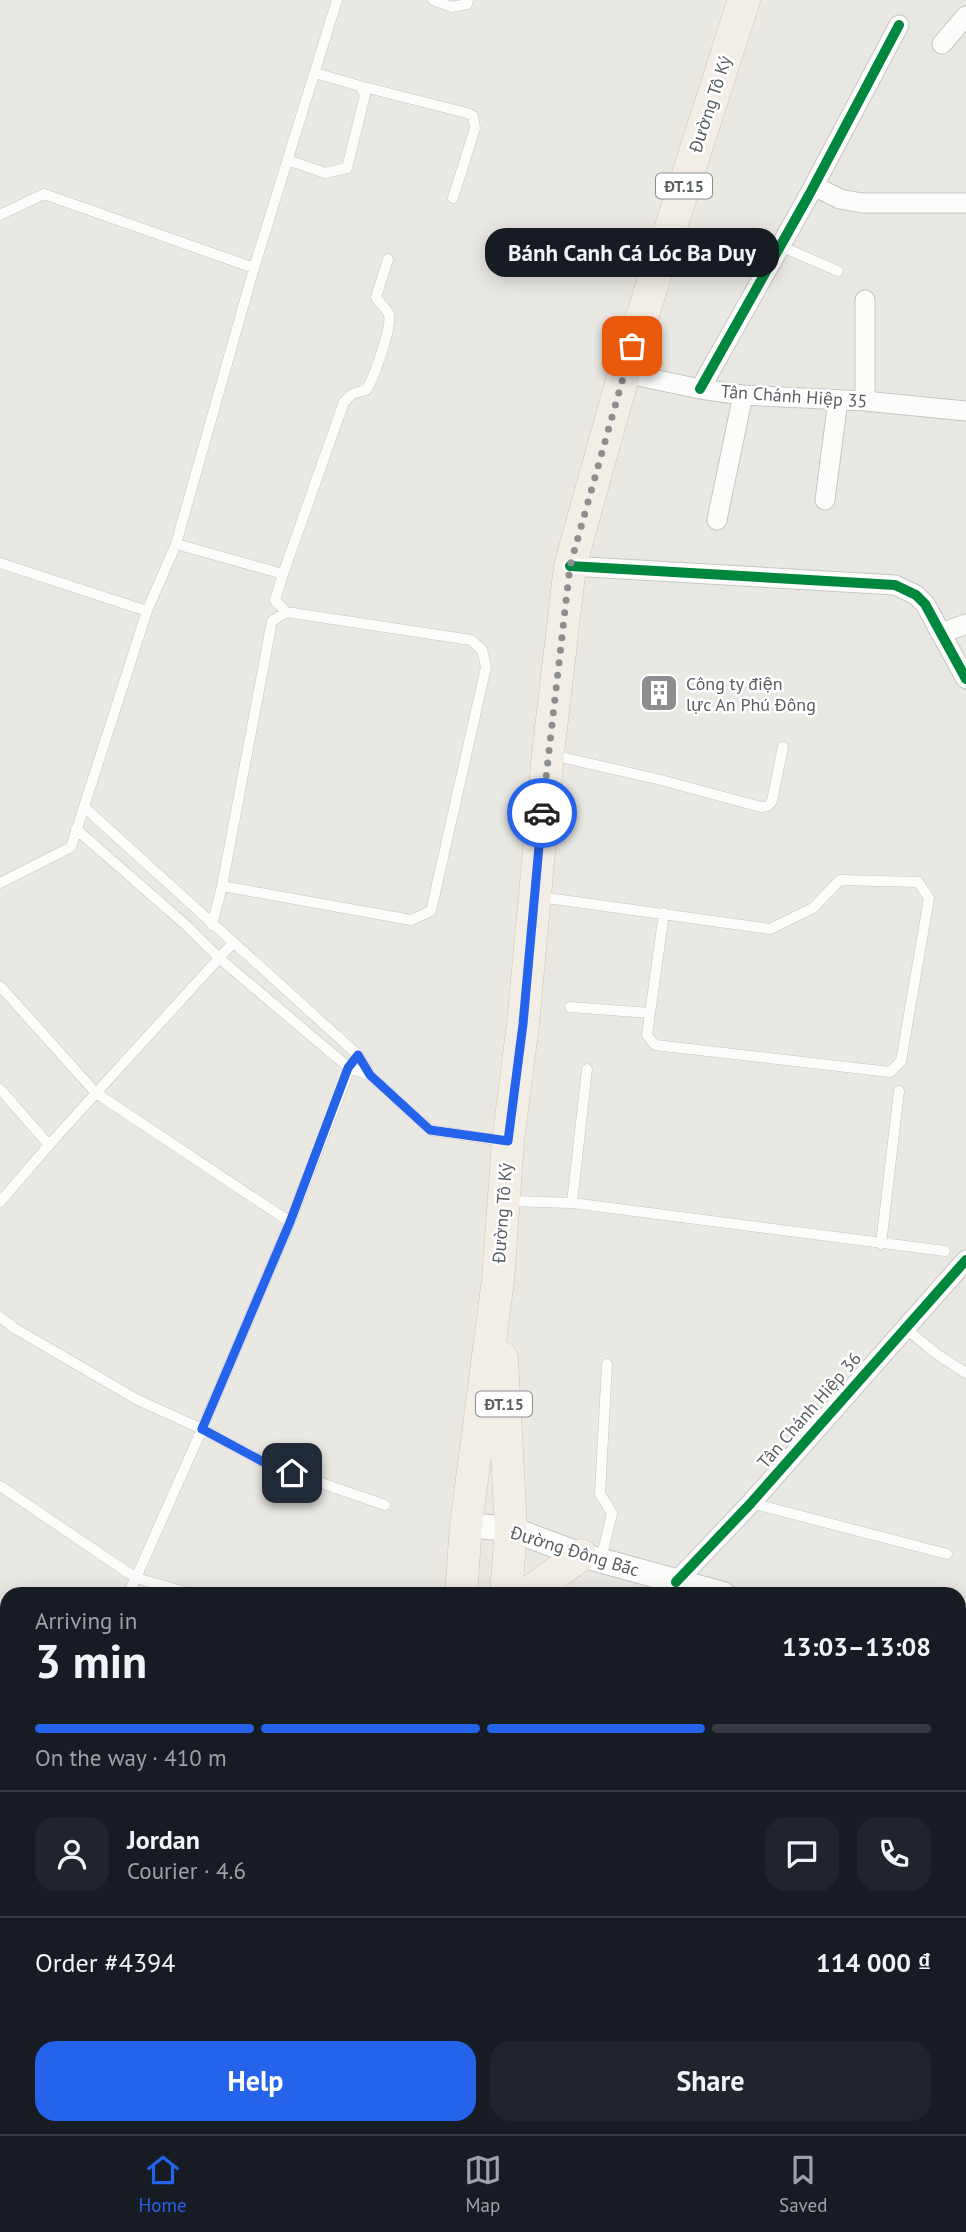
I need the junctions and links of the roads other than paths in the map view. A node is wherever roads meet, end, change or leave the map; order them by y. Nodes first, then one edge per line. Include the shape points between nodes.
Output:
1 (337, 0) edge
2 (433, 0) edge
3 (468, 0) edge
4 (744, 0) edge
5 (966, 16) edge
6 (900, 25) dead end
7 (942, 44) dead end
8 (315, 73) junction
9 (360, 86) junction
10 (288, 160) junction
11 (814, 186) junction
12 (453, 198) dead end
13 (966, 203) edge
14 (0, 215) edge
15 (780, 246) junction
16 (388, 259) dead end
17 (254, 268) junction
18 (838, 271) dead end
19 (865, 300) dead end
20 (624, 373) junction
21 (700, 389) junction
22 (743, 395) junction
23 (838, 400) junction
24 (865, 401) junction
25 (966, 411) edge
26 (825, 500) dead end
27 (717, 520) dead end
28 (176, 544) junction
29 (0, 563) edge
30 (570, 566) junction
31 (283, 574) junction
32 (147, 611) junction
33 (286, 612) junction
34 (966, 624) edge
35 (942, 633) junction
36 (966, 679) edge
37 (783, 747) dead end
38 (548, 754) junction
39 (84, 807) junction
40 (76, 830) junction
41 (0, 883) edge
42 (222, 886) junction
43 (534, 896) junction
44 (664, 913) junction
45 (212, 925) junction
46 (232, 944) junction
47 (219, 958) junction
48 (0, 986) edge
49 (570, 1007) dead end
50 (650, 1013) junction
51 (358, 1055) junction
52 (348, 1068) junction
53 (587, 1069) dead end
54 (370, 1075) junction
55 (0, 1089) edge
56 (899, 1091) dead end
57 (96, 1093) junction
58 (508, 1141) junction
59 (49, 1145) junction
60 (503, 1201) junction
61 (0, 1202) edge
62 (572, 1203) junction
63 (290, 1222) junction
64 (881, 1244) junction
65 (945, 1251) dead end
66 (966, 1260) edge
67 (498, 1280) junction
68 (0, 1317) edge
69 (905, 1328) junction
70 (607, 1364) dead end
71 (966, 1373) edge
72 (202, 1429) junction
73 (0, 1486) edge
74 (751, 1503) junction
75 (385, 1505) dead end
76 (466, 1525) junction
77 (511, 1529) junction
78 (947, 1554) dead end
79 (591, 1558) junction
80 (136, 1578) junction
81 (676, 1582) junction
82 (132, 1587) edge
83 (168, 1587) edge
84 (462, 1587) edge
85 (507, 1587) edge
86 (539, 1587) edge
87 (696, 1587) edge

1 - 8 lane
2 - 3 lane via 452,6
4 - 20 main road, Đường Tô Ký / ĐT.15
5 - 7 street
6 - 11 street
8 - 9 lane
8 - 10 lane
9 - 10 lane via 365,95 347,168 325,173
9 - 12 lane via 473,116 475,128
10 - 17 lane
11 - 13 street via 840,199 862,203
11 - 15 street
14 - 17 lane via 44,194
15 - 18 lane
15 - 21 street
16 - 31 lane via 376,297 389,313 389,325 372,378 366,390 344,402
17 - 28 lane
19 - 24 street
20 - 21 street, Tân Chánh Hiệp 35
20 - 30 main road, Đường Tô Ký / ĐT.15
21 - 22 street, Tân Chánh Hiệp 35
22 - 23 street, Tân Chánh Hiệp 35
22 - 27 street
23 - 24 street, Tân Chánh Hiệp 35
23 - 26 street
24 - 25 street, Tân Chánh Hiệp 35
28 - 31 lane
28 - 32 lane
29 - 32 lane
30 - 35 street via 895,586 916,595
30 - 38 main road, Đường Tô Ký / ĐT.15
31 - 33 lane via 275,600
32 - 39 lane
33 - 42 lane via 272,621
33 - 42 lane via 471,640 482,650 486,667 431,911 411,920
34 - 35 street
35 - 36 street
37 - 38 lane via 772,801 761,807
38 - 43 main road, Đường Tô Ký / ĐT.15
39 - 40 lane
39 - 45 lane
40 - 41 lane via 71,847
40 - 47 lane
42 - 45 lane
43 - 44 lane
43 - 58 main road, Đường Tô Ký / ĐT.15
44 - 50 lane
44 - 50 lane via 770,929 813,908 840,880 918,882 929,898 901,1060 890,1072 655,1045 647,1035
45 - 46 lane
46 - 47 lane
46 - 51 lane
47 - 52 lane
47 - 57 lane
48 - 57 lane
49 - 50 lane
51 - 52 lane
51 - 54 lane
52 - 54 lane
52 - 63 lane
53 - 62 lane
54 - 58 lane via 430,1130
55 - 59 lane
56 - 64 lane
57 - 59 lane
57 - 63 lane
58 - 60 main road, Đường Tô Ký / ĐT.15
59 - 61 lane
60 - 62 lane
60 - 67 main road, Đường Tô Ký / ĐT.15
62 - 64 lane
63 - 72 lane
64 - 65 lane
66 - 69 street, Tân Chánh Hiệp 36
67 - 76 main road, Đường Tô Ký / ĐT.15
67 - 77 main road, Đường Tô Ký / ĐT.15
68 - 72 lane via 138,1400
69 - 71 lane
69 - 74 street, Tân Chánh Hiệp 36
70 - 79 lane via 600,1494 612,1513
72 - 75 lane via 269,1465
72 - 80 lane
73 - 80 lane
74 - 78 lane
74 - 81 street, Tân Chánh Hiệp 36
76 - 77 street, Đường Đông Bắc
76 - 84 main road, Đường Tô Ký / ĐT.15
77 - 79 street, Đường Đông Bắc
77 - 85 main road, Đường Tô Ký / ĐT.15
79 - 81 street, Đường Đông Bắc
79 - 86 main road
80 - 82 lane
80 - 83 lane
81 - 87 street, Đường Đông Bắc

